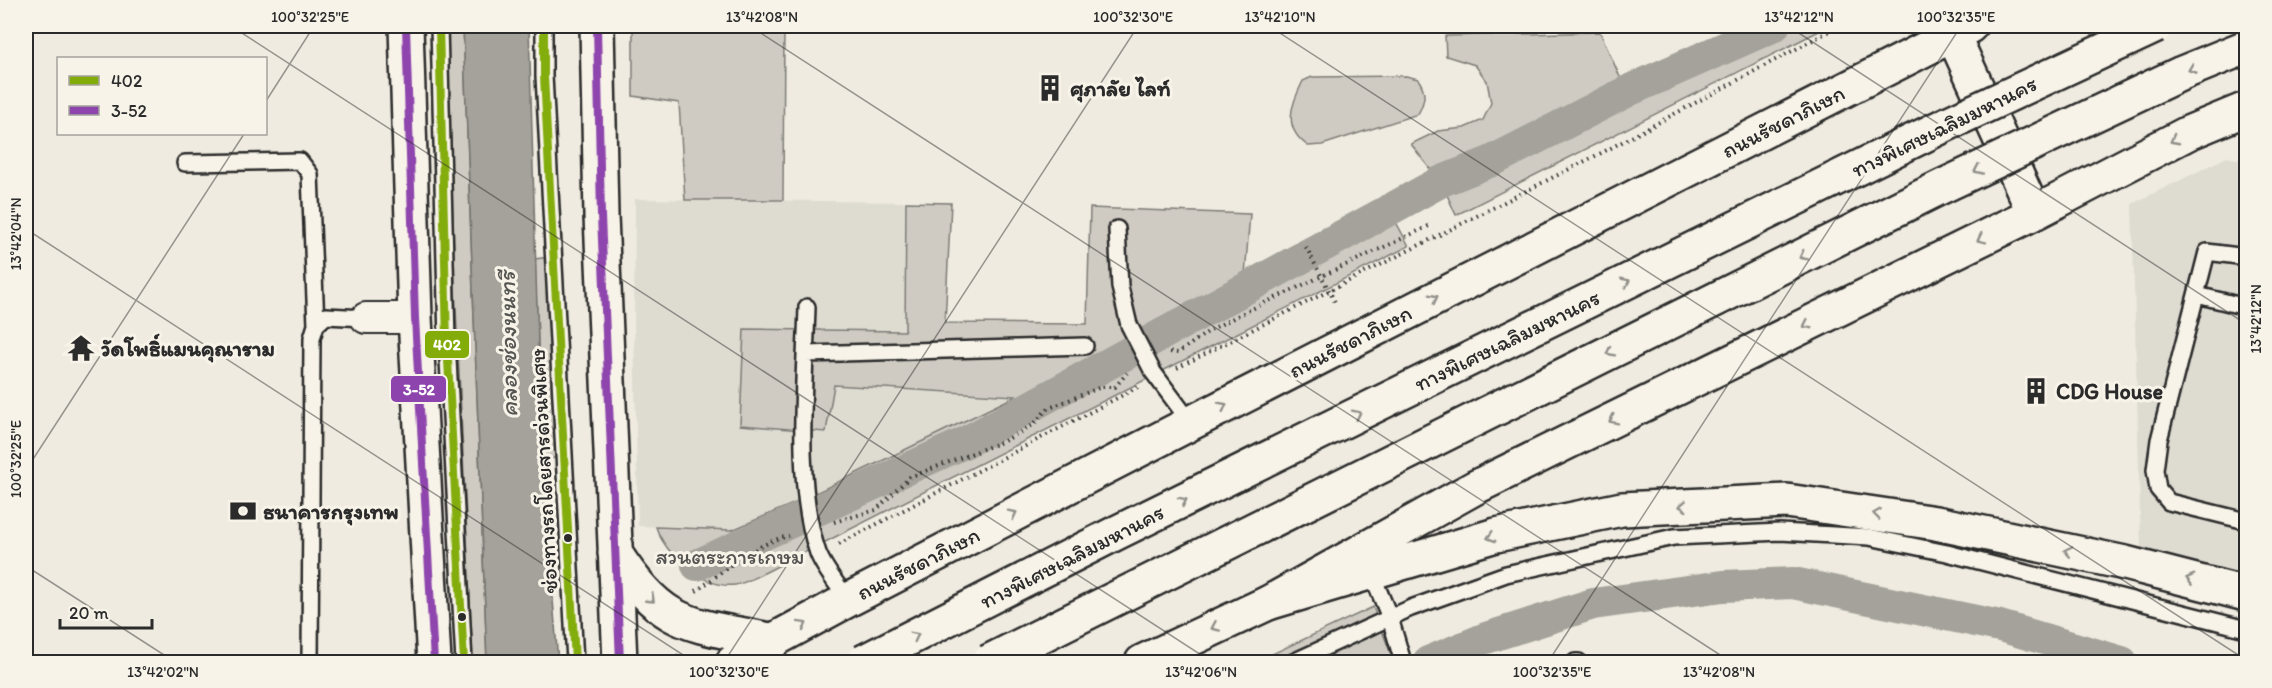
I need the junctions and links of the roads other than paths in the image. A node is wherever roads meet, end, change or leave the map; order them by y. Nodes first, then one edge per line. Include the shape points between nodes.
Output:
1 (406, 26) edge
2 (439, 26) edge
3 (544, 26) edge
4 (597, 26) edge
5 (2156, 26) edge
6 (1957, 29) edge
7 (2247, 47) edge
8 (2247, 109) edge
9 (185, 163) dead end
10 (2034, 213) junction
11 (1117, 229) dead end
12 (2247, 256) edge
13 (2197, 295) junction
14 (807, 307) dead end
15 (2247, 307) edge
16 (366, 318) joint
17 (415, 318) junction
18 (316, 325) junction
19 (1085, 346) dead end
20 (806, 354) junction
21 (1191, 423) junction
22 (1724, 519) junction
23 (2247, 521) edge
24 (615, 553) junction
25 (1371, 573) junction
26 (2247, 594) edge
27 (848, 600) junction
28 (1268, 603) junction
29 (1390, 618) junction
30 (2247, 629) edge
31 (774, 641) junction
32 (310, 663) edge
33 (434, 663) edge
34 (464, 663) edge
35 (575, 663) edge
36 (620, 663) edge
37 (733, 663) edge
38 (863, 663) edge
39 (988, 663) edge
40 (1142, 663) edge
41 (1293, 663) edge
42 (1403, 663) edge

1 - 17 main road
2 - 34 lane via 447,341
3 - 35 lane, ช่องทางรถโดยสารด่วนพิเศษ
4 - 24 main road
38 -> 5 main road, ทางพิเศษเฉลิมมหานคร, bridge via 1116,533 1949,123
6 - 10 main road
21 -> 6 main road, ถนนรัชดาภิเษก
7 -> 39 main road, bridge via 2182,73 1941,187
8 -> 10 main road via 2188,133
9 - 18 lane via 300,161 310,174
10 -> 28 main road via 1476,487
11 - 21 lane, bridge via 1120,287 1129,325 1155,375
12 - 13 lane via 2207,252
13 - 15 lane
13 - 23 lane via 2159,440 2155,470 2158,489 2169,502
14 - 20 lane
16 - 17 street
16 - 18 lane via 326,316
17 - 33 main road
18 - 32 lane via 312,338
19 - 20 lane
20 - 27 lane via 807,497 819,555
27 -> 21 main road, ถนนรัชดาภิเษก
22 -> 25 main road via 1622,509 1497,535
26 -> 22 main road via 2125,563 1936,523 1787,501
22 - 29 lane via 1674,537 1506,573
22 - 30 lane via 1780,532 1869,537 1947,553
24 -> 31 main road via 635,585 668,613 702,627
24 - 36 main road
25 - 28 main road
25 - 29 lane
31 -> 27 main road, ถนนรัชดาภิเษก
28 -> 40 main road
29 - 41 lane
29 - 42 lane
31 - 37 main road, ถนนรัชดาภิเษก

